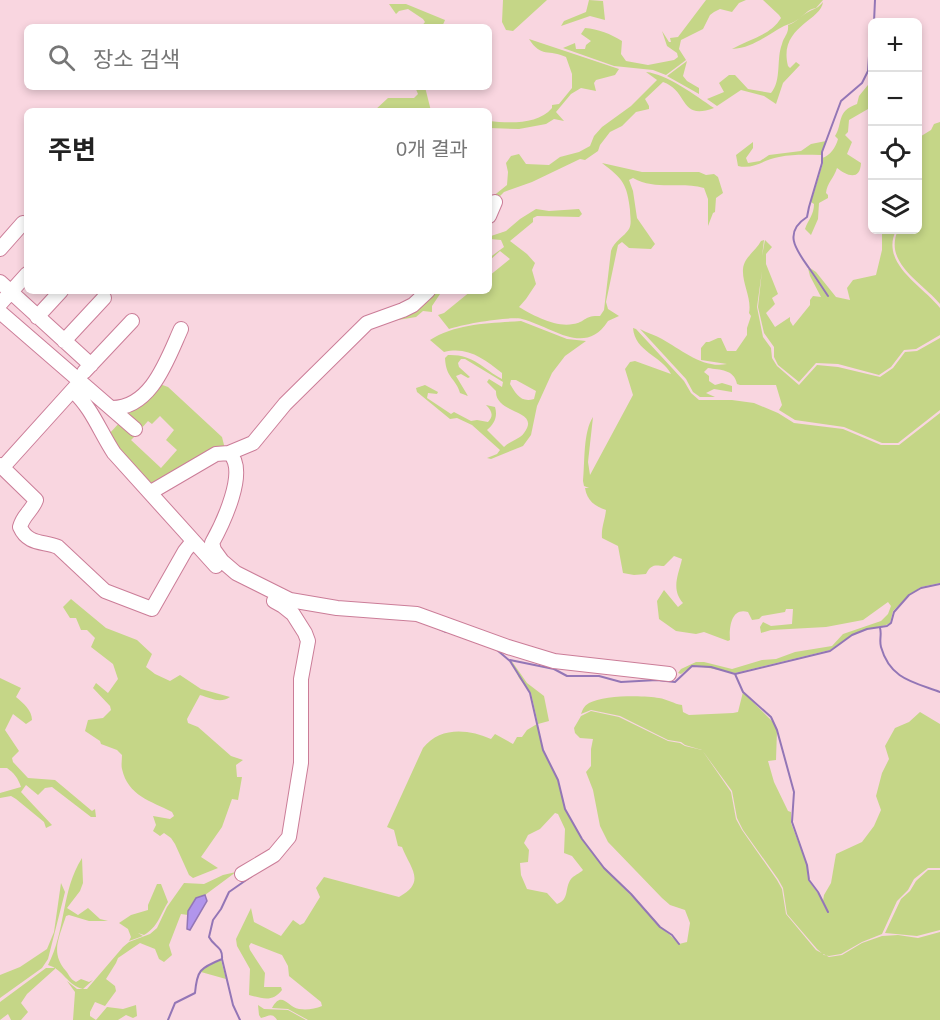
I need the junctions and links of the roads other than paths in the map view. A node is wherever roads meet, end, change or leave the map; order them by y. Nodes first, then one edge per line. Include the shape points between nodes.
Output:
1 (495, 202) dead end
2 (492, 209) edge
3 (23, 223) dead end
4 (0, 249) edge
5 (24, 277) edge
6 (0, 282) edge
7 (11, 292) junction
8 (58, 294) edge
9 (425, 294) edge
10 (104, 298) dead end
11 (0, 304) edge
12 (0, 312) edge
13 (37, 316) junction
14 (132, 321) dead end
15 (181, 329) dead end
16 (64, 341) junction
17 (91, 365) junction
18 (76, 384) junction
19 (111, 408) junction
20 (135, 429) dead end
21 (229, 453) junction
22 (1, 466) edge
23 (151, 492) junction
24 (193, 541) junction
25 (669, 675) dead end
26 (242, 874) dead end

1 - 2 street
3 - 4 street
5 - 7 street
6 - 7 street
7 - 11 street
7 - 13 street
8 - 13 street
9 - 21 street via 403,310 367,323 285,404 253,443
10 - 16 street
12 - 18 street
13 - 16 street
14 - 17 street
15 - 19 street via 157,381 123,409
16 - 17 street
17 - 18 street
18 - 19 street
18 - 22 street
18 - 23 street via 114,453
19 - 20 street
21 - 23 street via 216,454
21 - 25 street via 237,473 230,504 212,543 222,561 258,585 290,600 417,614 554,661
22 - 24 street via 36,500 22,518 26,537 58,547 111,595 152,609
23 - 24 street
24 - 26 street via 224,573 284,606 293,614 308,642 301,679 301,763 289,837 274,855

